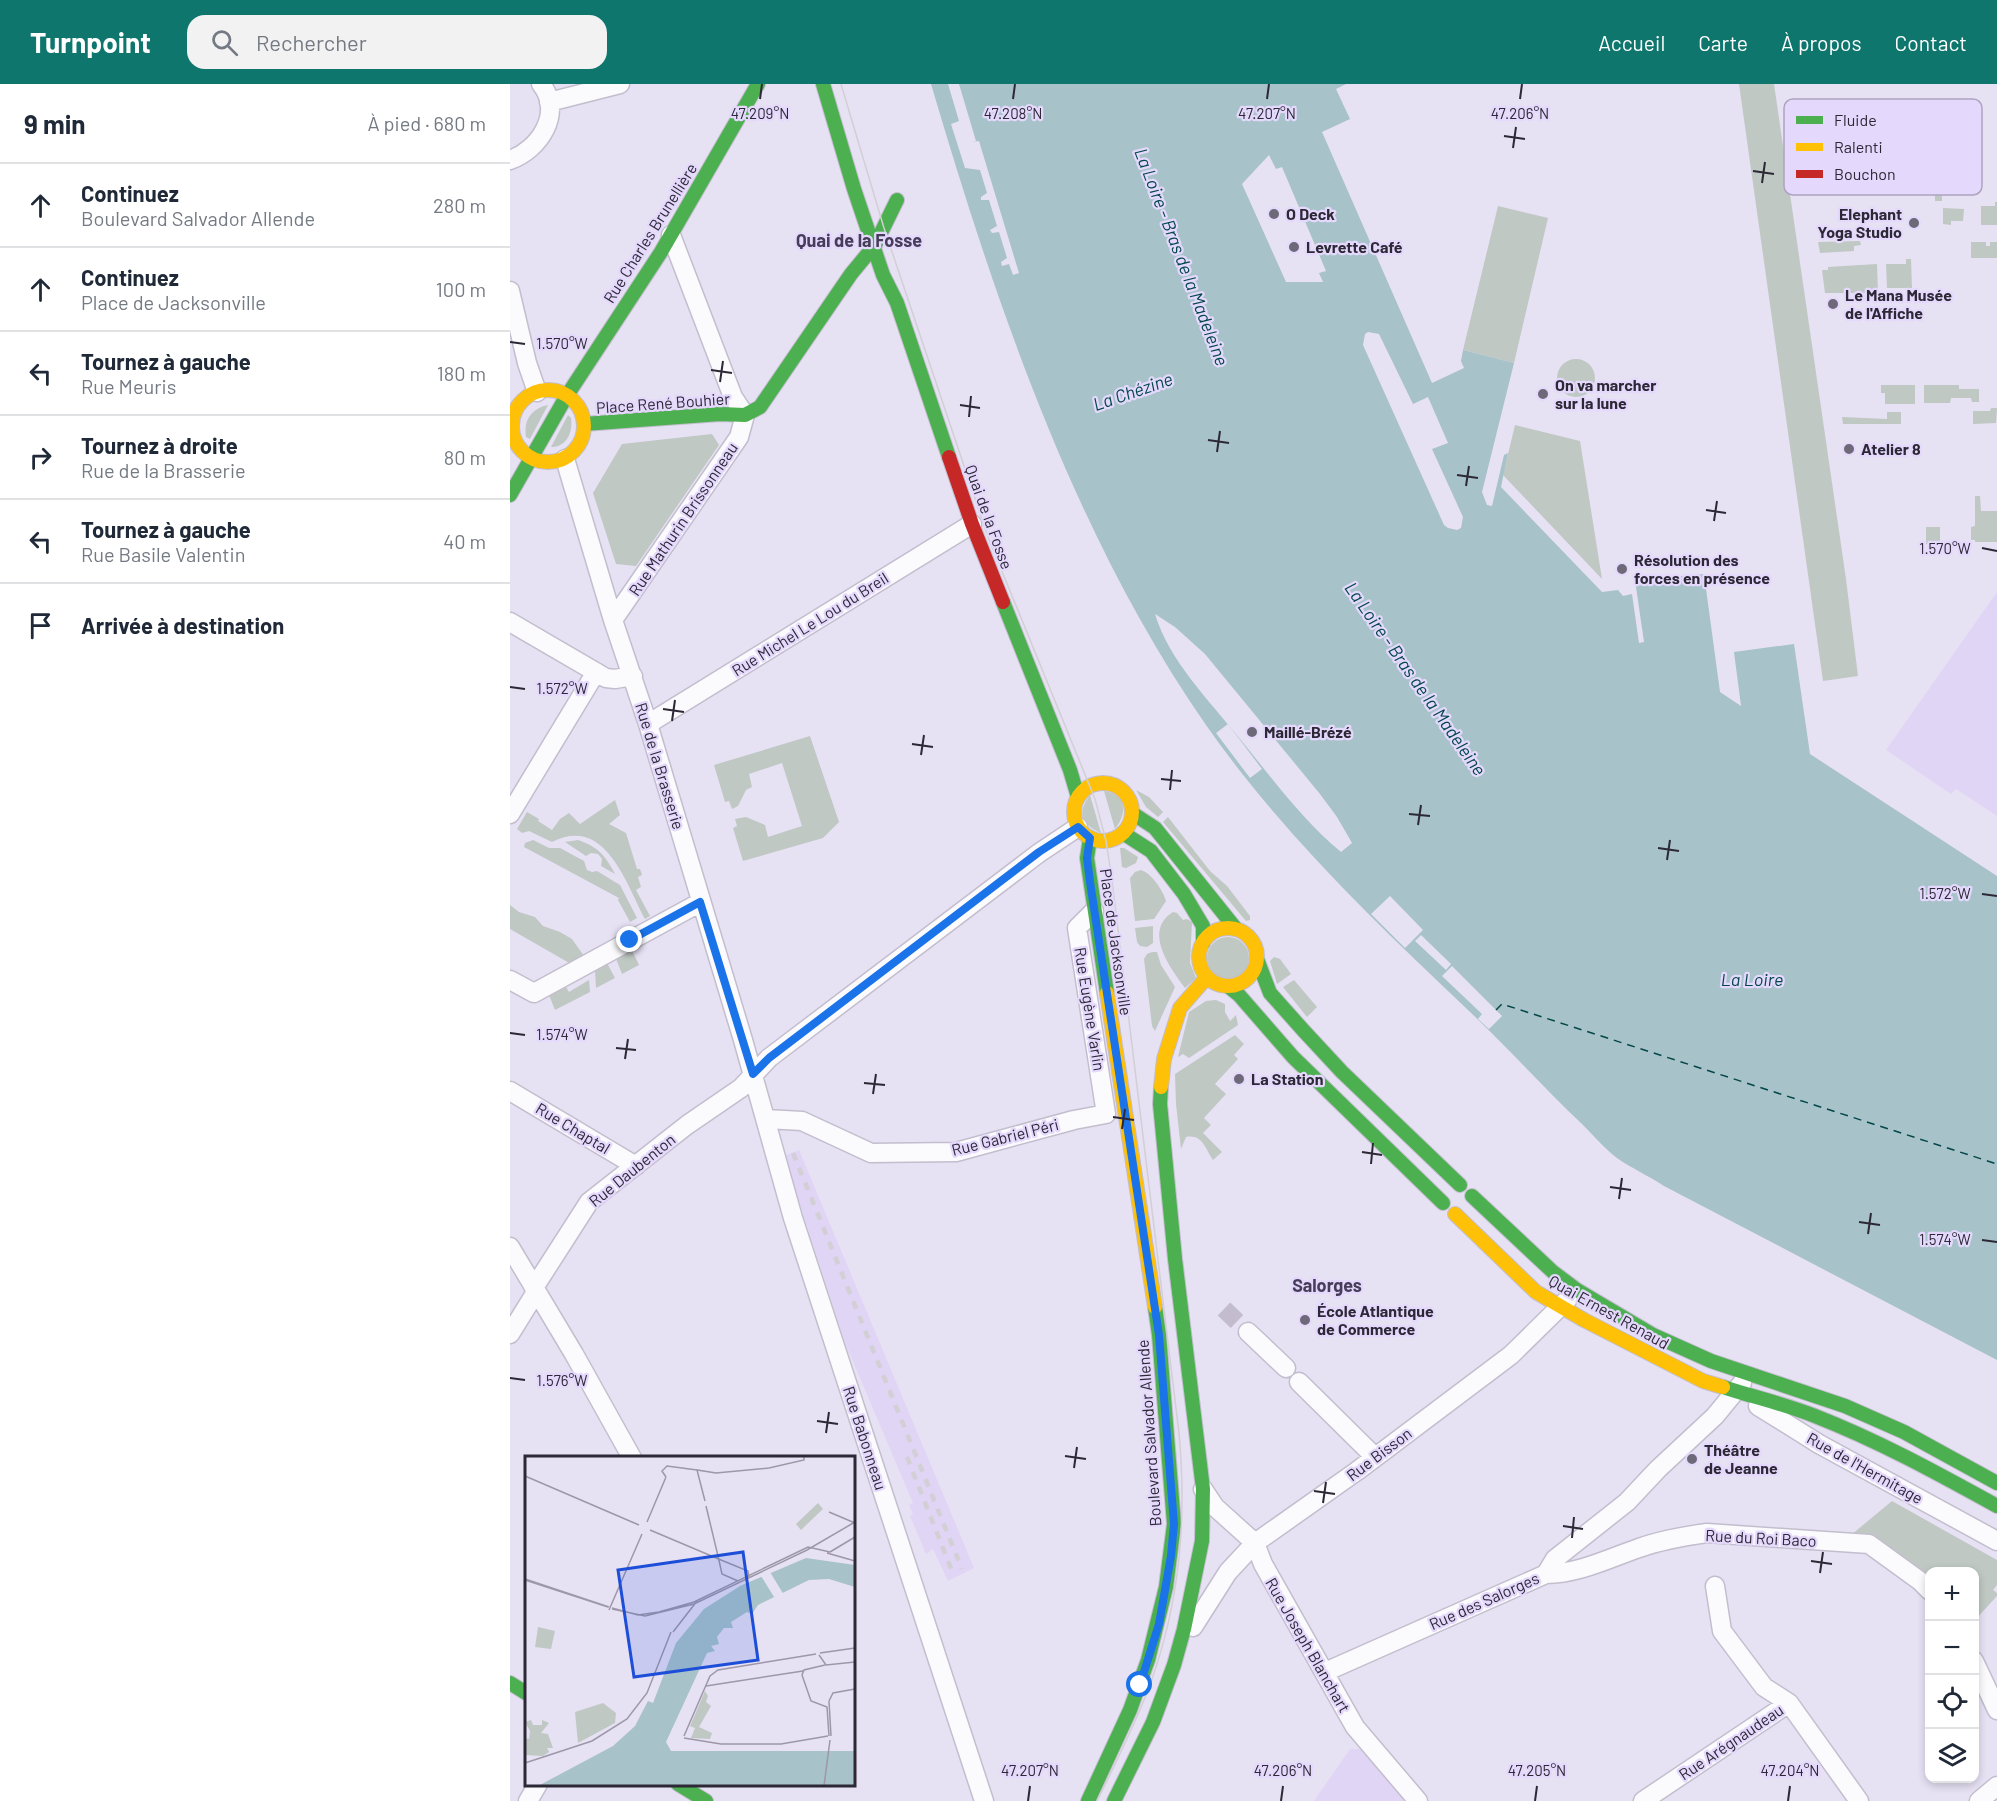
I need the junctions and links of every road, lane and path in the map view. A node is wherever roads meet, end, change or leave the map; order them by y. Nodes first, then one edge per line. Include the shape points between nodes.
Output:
1 (541, 84) edge
2 (620, 84) edge
3 (823, 84) edge
4 (750, 88) edge
5 (549, 102) junction
6 (510, 160) edge
7 (897, 200) dead end
8 (670, 235) junction
9 (875, 245) junction
10 (510, 291) edge
11 (537, 392) junction
12 (566, 397) junction
13 (745, 415) junction
14 (584, 424) junction
15 (512, 432) edge
16 (531, 457) junction
17 (565, 459) junction
18 (510, 495) edge
19 (972, 524) junction
20 (613, 620) junction
21 (510, 622) edge
22 (596, 672) junction
23 (633, 676) junction
24 (648, 724) junction
25 (1078, 797) junction
26 (1132, 813) junction
27 (510, 814) edge
28 (1084, 832) junction
29 (1123, 833) junction
30 (700, 902) junction
31 (1094, 911) junction
32 (1236, 929) junction
33 (1203, 943) junction
34 (1257, 959) junction
35 (1207, 976) junction
36 (510, 980) edge
37 (1228, 986) junction
38 (1114, 1051) joint
39 (753, 1074) junction
40 (510, 1091) edge
41 (1106, 1114) joint
42 (766, 1119) junction
43 (636, 1166) junction
44 (1460, 1185) dead end
45 (1472, 1196) dead end
46 (1443, 1203) dead end
47 (1455, 1214) dead end
48 (510, 1247) edge
49 (534, 1289) junction
50 (1577, 1290) junction
51 (1561, 1306) junction
52 (1248, 1332) tunnel mouth
53 (510, 1334) edge
54 (1286, 1368) dead end
55 (1749, 1374) junction
56 (1299, 1382) dead end
57 (1736, 1391) junction
58 (631, 1456) edge
59 (1375, 1457) junction
60 (1170, 1465) junction
61 (1997, 1483) edge
62 (1203, 1489) junction
63 (1997, 1506) edge
64 (1202, 1541) junction
65 (1997, 1541) edge
66 (1255, 1543) junction
67 (1546, 1574) junction
68 (1152, 1584) dead end
69 (1715, 1586) dead end
70 (1925, 1587) edge
71 (1147, 1606) dead end
72 (1193, 1627) junction
73 (1137, 1646) dead end
74 (1132, 1664) dead end
75 (1325, 1672) junction
76 (1979, 1672) edge
77 (510, 1683) edge
78 (525, 1692) edge
79 (1790, 1703) junction
80 (1116, 1708) dead end
81 (1997, 1710) edge
82 (1169, 1719) dead end
83 (537, 1786) edge
84 (680, 1786) edge
85 (1997, 1786) edge
86 (528, 1801) edge
87 (706, 1801) edge
88 (984, 1801) edge
89 (1088, 1801) edge
90 (1113, 1801) edge
91 (1418, 1801) edge
92 (1643, 1801) edge
93 (1859, 1801) edge
94 (1979, 1801) edge

1 - 5 street
2 - 5 street
3 - 9 main road, Quai de la Fosse
4 - 8 main road, Rue Charles Brunellière
5 - 6 street via 543,136 534,147
7 - 9 main road
8 - 12 main road, Rue Charles Brunellière
8 - 13 street via 733,397
9 - 13 main road via 856,266 760,407
9 - 19 main road, Quai de la Fosse
10 - 11 street
11 - 12 main road via 549,391
11 - 15 main road via 518,407
12 - 14 main road, Place René Bouhier via 579,408
12 - 16 main road, Rue Charles Brunellière
13 - 14 main road, Place René Bouhier
13 - 20 street, Rue Mathurin Brissonneau via 739,437
14 - 17 main road, Place René Bouhier via 580,444
15 - 16 main road
16 - 17 main road via 548,462
16 - 18 main road, Rue Charles Brunellière
17 - 20 street, Rue de la Brasserie
19 - 24 street, Rue Michel Le Lou du Breil
19 - 25 main road, Quai de la Fosse
20 - 23 street, Rue de la Brasserie
21 - 22 street
22 - 23 street via 615,679
22 - 27 street
23 - 24 street, Rue de la Brasserie
24 - 30 street, Rue de la Brasserie
25 - 26 main road via 1092,785 1112,784 1126,793
25 - 28 main road, Place de Jacksonville via 1074,811
26 - 29 main road
26 - 32 main road via 1155,828
28 - 29 main road via 1108,841
28 - 31 main road, Place de Jacksonville
28 - 39 street, Rue Daubenton via 1039,852
29 - 33 main road via 1151,851 1184,894 1203,926
30 - 36 street via 534,993
30 - 39 street, Rue de la Brasserie
31 - 38 main road, Place de Jacksonville
31 - 41 street, Rue Eugène Varlin via 1077,928
32 - 33 main road via 1217,930
32 - 34 main road via 1251,940
33 - 35 main road via 1200,959
34 - 37 main road via 1248,978
34 - 44 main road via 1270,993 1303,1030
35 - 37 main road
35 - 62 main road via 1180,1008 1164,1059 1161,1088 1175,1258
37 - 46 main road via 1293,1058
38 - 60 main road, Boulevard Salvador Allende via 1159,1335
39 - 42 street, Rue Babonneau
39 - 43 street, Rue Daubenton via 741,1088
40 - 43 street, Rue Chaptal
41 - 42 street, Rue Gabriel Péri via 956,1152 871,1153 802,1121
42 - 88 street, Rue Babonneau via 793,1218
43 - 49 street, Rue Daubenton via 589,1202
45 - 50 main road, Quai Ernest Renaud
47 - 51 main road, Quai Ernest Renaud via 1536,1292
48 - 49 street
49 - 53 street, Rue Daubenton
49 - 58 street
50 - 51 street, Rue Bisson
50 - 55 main road, Quai Ernest Renaud via 1653,1335
51 - 57 main road, Quai Ernest Renaud via 1703,1381
51 - 59 street, Rue Bisson via 1511,1355
52 - 54 street
55 - 57 street, Rue des Salorges
55 - 61 main road, Quai Ernest Renaud via 1845,1406 1904,1432
56 - 59 street
57 - 63 main road, Quai Ernest Renaud via 1813,1415 1872,1440
57 - 65 street, Rue de l'Hermitage via 1818,1444
57 - 67 street, Rue des Salorges via 1716,1416 1627,1502 1555,1559
59 - 66 street, Rue Bisson
60 - 68 main road via 1162,1541
60 - 89 main road, Boulevard Salvador Allende via 1174,1524 1159,1624 1136,1694
62 - 64 main road
62 - 66 street, Rue Joseph Blanchart via 1215,1508
64 - 72 main road
64 - 90 main road via 1174,1665 1152,1722
66 - 72 street, Rue Bisson via 1228,1572
66 - 75 street, Rue Joseph Blanchart
67 - 70 street, Rue du Roi Baco via 1561,1574 1643,1546 1707,1533 1869,1544
67 - 75 street, Rue des Salorges
69 - 79 street via 1722,1631 1764,1687
71 - 73 main road
72 - 82 main road
74 - 80 main road
75 - 91 street, Rue Joseph Blanchart via 1355,1727
76 - 81 street
77 - 78 main road
79 - 92 street, Rue Arégnaudeau
79 - 93 street
83 - 86 street
84 - 87 main road
85 - 94 street

